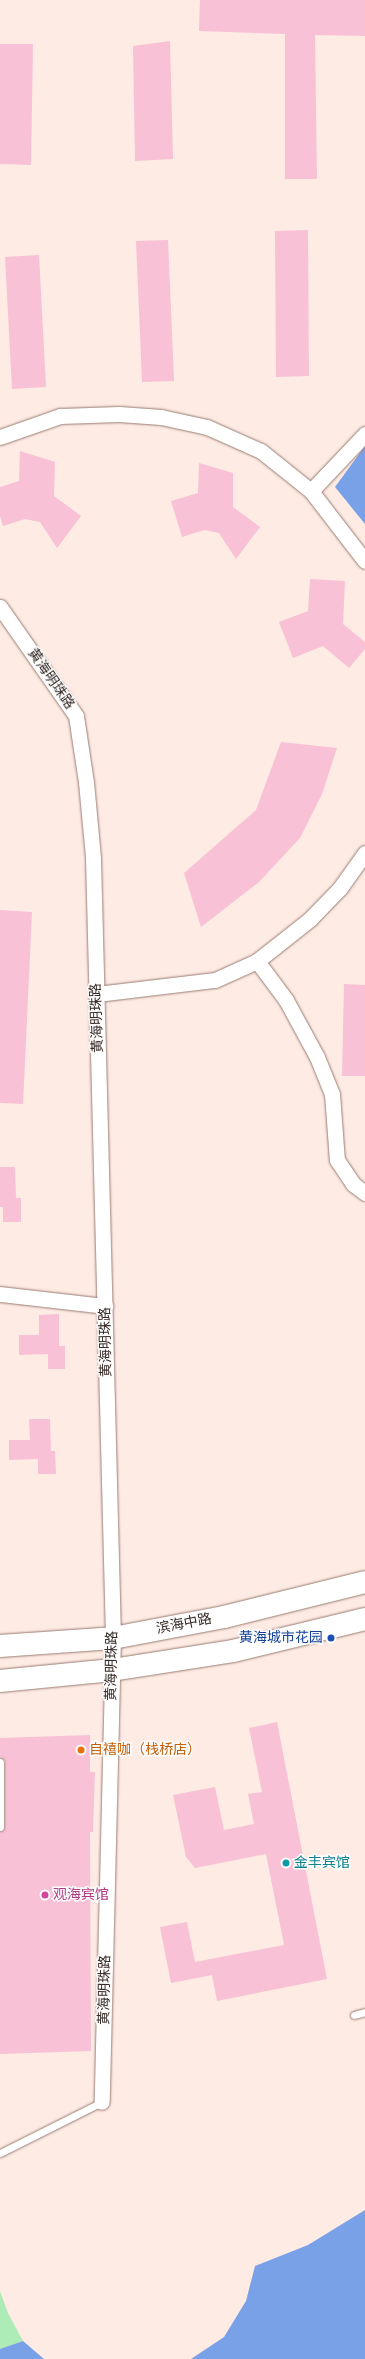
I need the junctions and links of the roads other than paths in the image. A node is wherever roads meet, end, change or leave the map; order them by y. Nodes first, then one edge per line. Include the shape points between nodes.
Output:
1 (365, 434) edge
2 (0, 437) edge
3 (311, 491) junction
4 (365, 561) edge
5 (0, 607) edge
6 (365, 853) edge
7 (257, 961) junction
8 (96, 994) junction
9 (365, 1193) edge
10 (0, 1294) edge
11 (105, 1306) junction
12 (365, 1582) edge
13 (365, 1619) edge
14 (113, 1638) junction
15 (0, 1646) edge
16 (112, 1670) junction
17 (0, 1681) edge
18 (0, 1762) edge
19 (0, 1765) edge
20 (0, 1823) edge
21 (0, 1827) edge
22 (365, 2012) edge
23 (354, 2015) dead end
24 (102, 2102) joint
25 (0, 2153) edge

1 - 3 street
2 - 3 street via 60,416 119,414 161,417 208,427 261,451
3 - 4 street
5 - 8 street, 黄海明珠路 via 76,716 86,782 93,858
6 - 7 street via 340,888 310,919
7 - 8 street via 215,980
7 - 9 street via 286,1000 317,1057 332,1094 337,1160 353,1184
8 - 11 street, 黄海明珠路
10 - 11 street
11 - 14 street, 黄海明珠路
12 - 14 main road, 滨海中路 via 224,1617
13 - 16 main road via 233,1651
14 - 15 main road, 滨海中路
14 - 16 street, 黄海明珠路
16 - 17 main road
16 - 24 street, 黄海明珠路
18 - 19 lane
19 - 20 lane
20 - 21 lane
22 - 23 lane
24 - 25 lane

